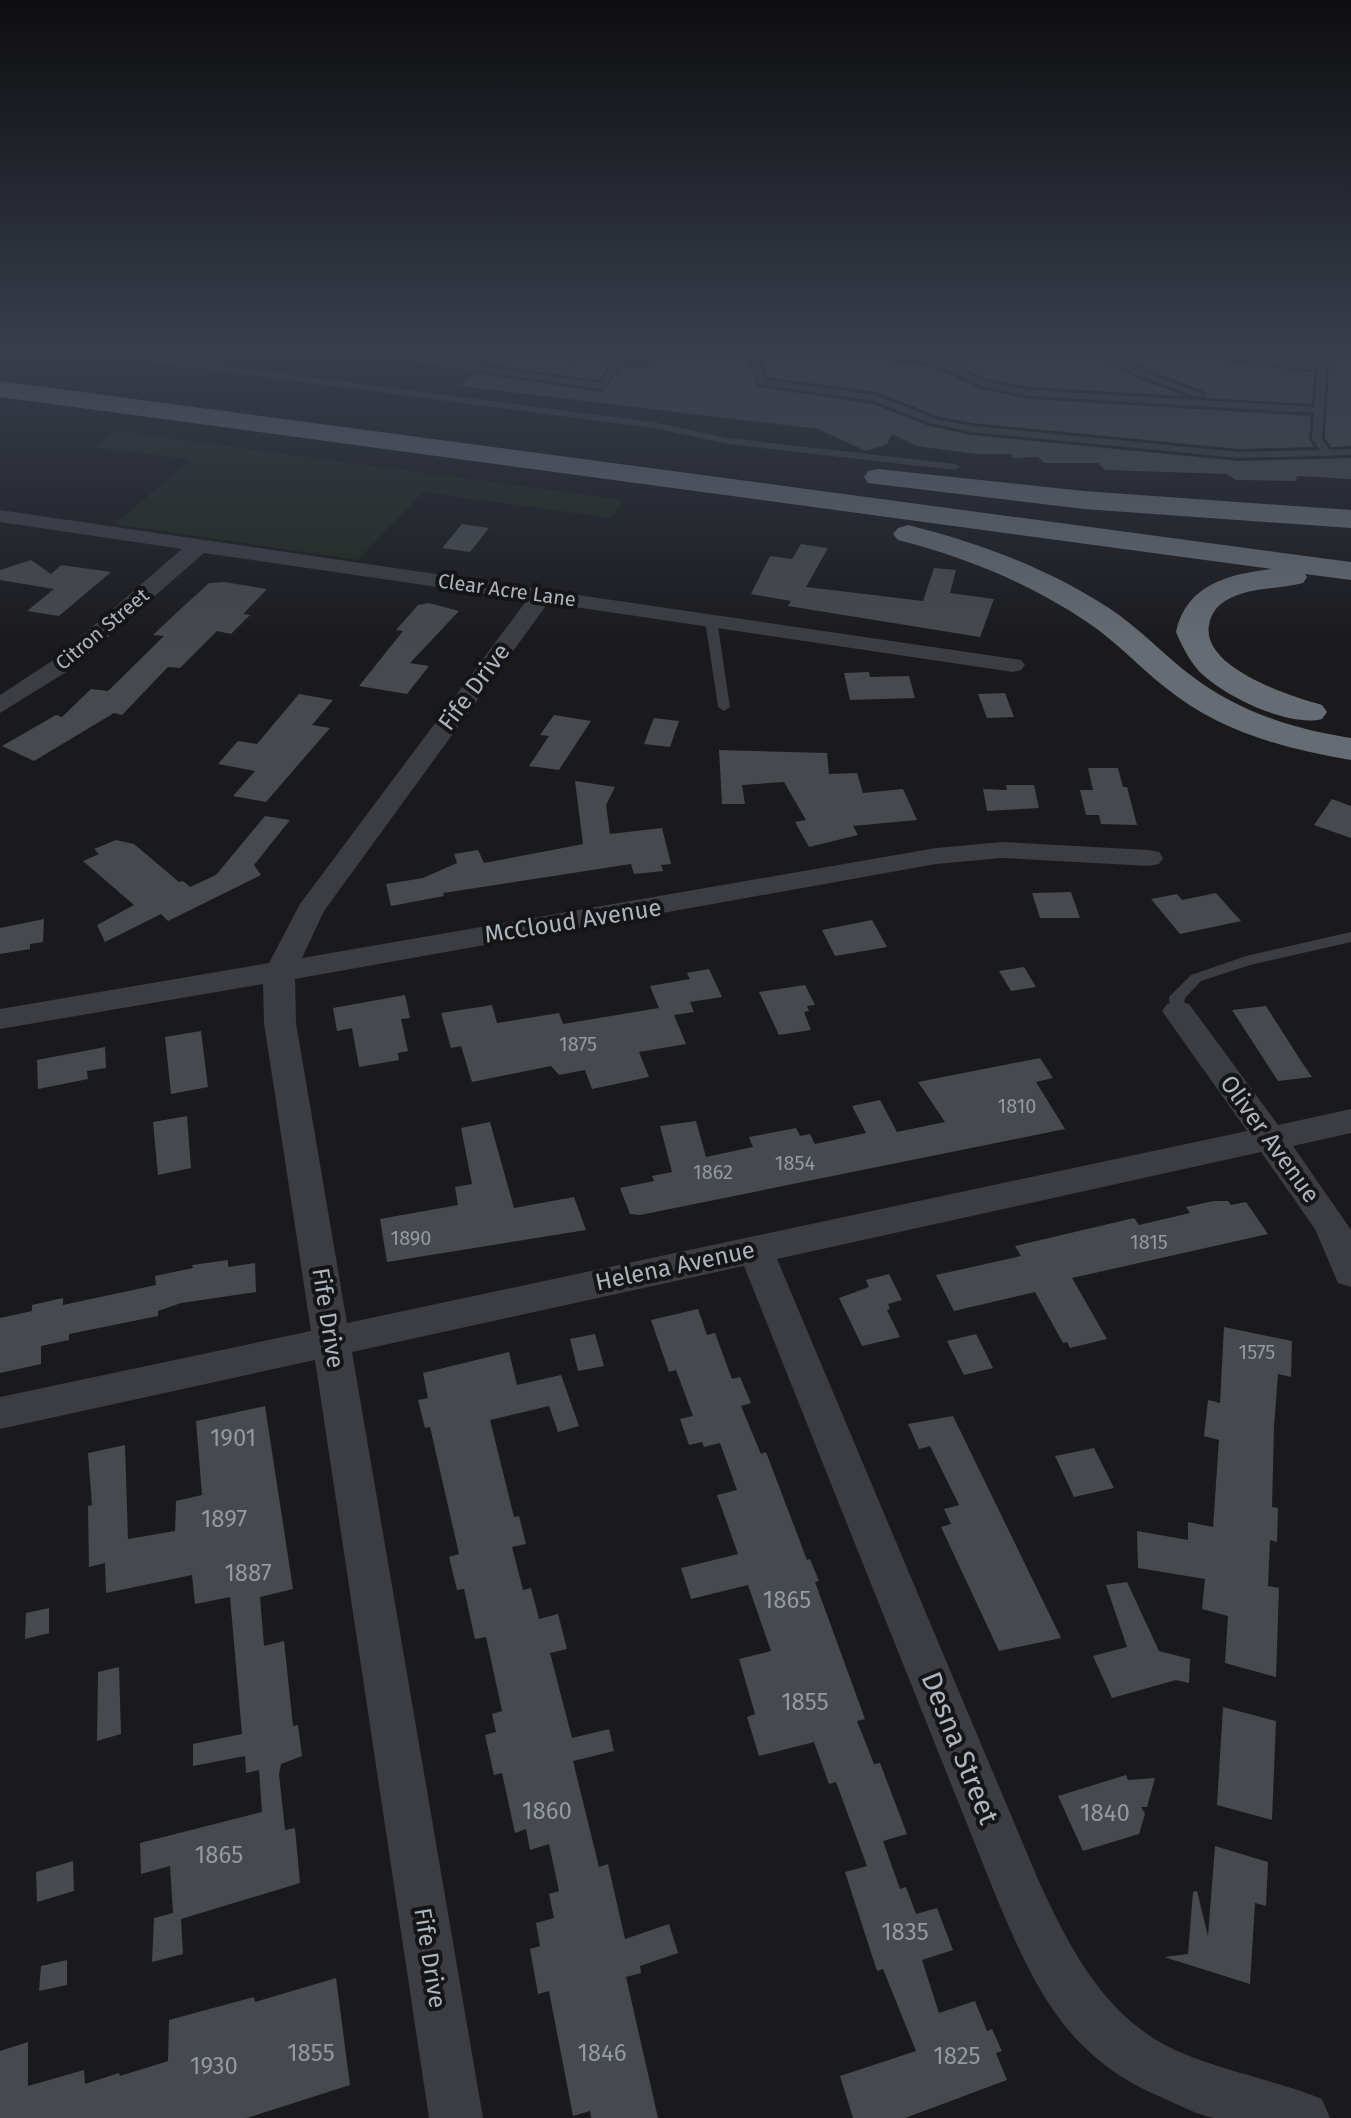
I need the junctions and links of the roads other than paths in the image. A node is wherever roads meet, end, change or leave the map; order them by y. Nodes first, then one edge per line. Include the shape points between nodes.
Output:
1 (455, 451) edge
2 (579, 451) edge
3 (660, 451) edge
4 (814, 451) edge
5 (1197, 451) edge
6 (1351, 452) edge
7 (1328, 453) joint
8 (508, 458) junction
9 (955, 467) dead end
10 (1351, 507) edge
11 (1218, 510) junction
12 (0, 516) edge
13 (1351, 519) edge
14 (199, 546) junction
15 (1351, 554) edge
16 (1351, 571) edge
17 (1351, 581) edge
18 (543, 595) junction
19 (711, 620) junction
20 (1013, 665) dead end
21 (0, 706) edge
22 (724, 707) dead end
23 (1351, 721) edge
24 (1351, 749) edge
25 (1149, 858) dead end
26 (1351, 937) edge
27 (281, 970) junction
28 (1178, 1011) joint
29 (0, 1019) edge
30 (1351, 1121) edge
31 (1270, 1138) junction
32 (755, 1249) junction
33 (1351, 1273) edge
34 (331, 1341) junction
35 (0, 1413) edge
36 (456, 2118) edge
37 (1303, 2118) edge

1 - 8 highway
2 - 15 highway
3 - 11 highway via 1026,495
4 - 9 lane
5 - 7 lane
6 - 7 lane
8 - 16 highway
8 - 24 highway via 864,524 993,560 1102,617 1177,681 1233,717 1294,739
10 - 11 highway
11 - 13 highway
12 - 14 street, Clear Acre Lane
14 - 18 street, Clear Acre Lane
14 - 21 street, Citron Street via 63,664
17 - 23 highway via 1298,577 1240,583 1199,608 1192,632 1206,660 1242,686 1297,709
18 - 19 street, Clear Acre Lane
18 - 27 street, Fife Drive via 324,888
19 - 20 street, Clear Acre Lane
19 - 22 lane
25 - 27 street, McCloud Avenue via 1002,850 936,856
26 - 28 lane via 1196,978 1177,997
27 - 29 street, McCloud Avenue
27 - 34 street, Fife Drive via 280,1023
28 - 31 street, Oliver Avenue
30 - 31 street, Helena Avenue
31 - 32 street, Helena Avenue
31 - 33 street, Oliver Avenue via 1331,1224
32 - 34 street, Helena Avenue
32 - 37 street, Desna Street via 1020,1894 1061,1981 1087,2016 1151,2066
34 - 35 street, Helena Avenue
34 - 36 street, Fife Drive

